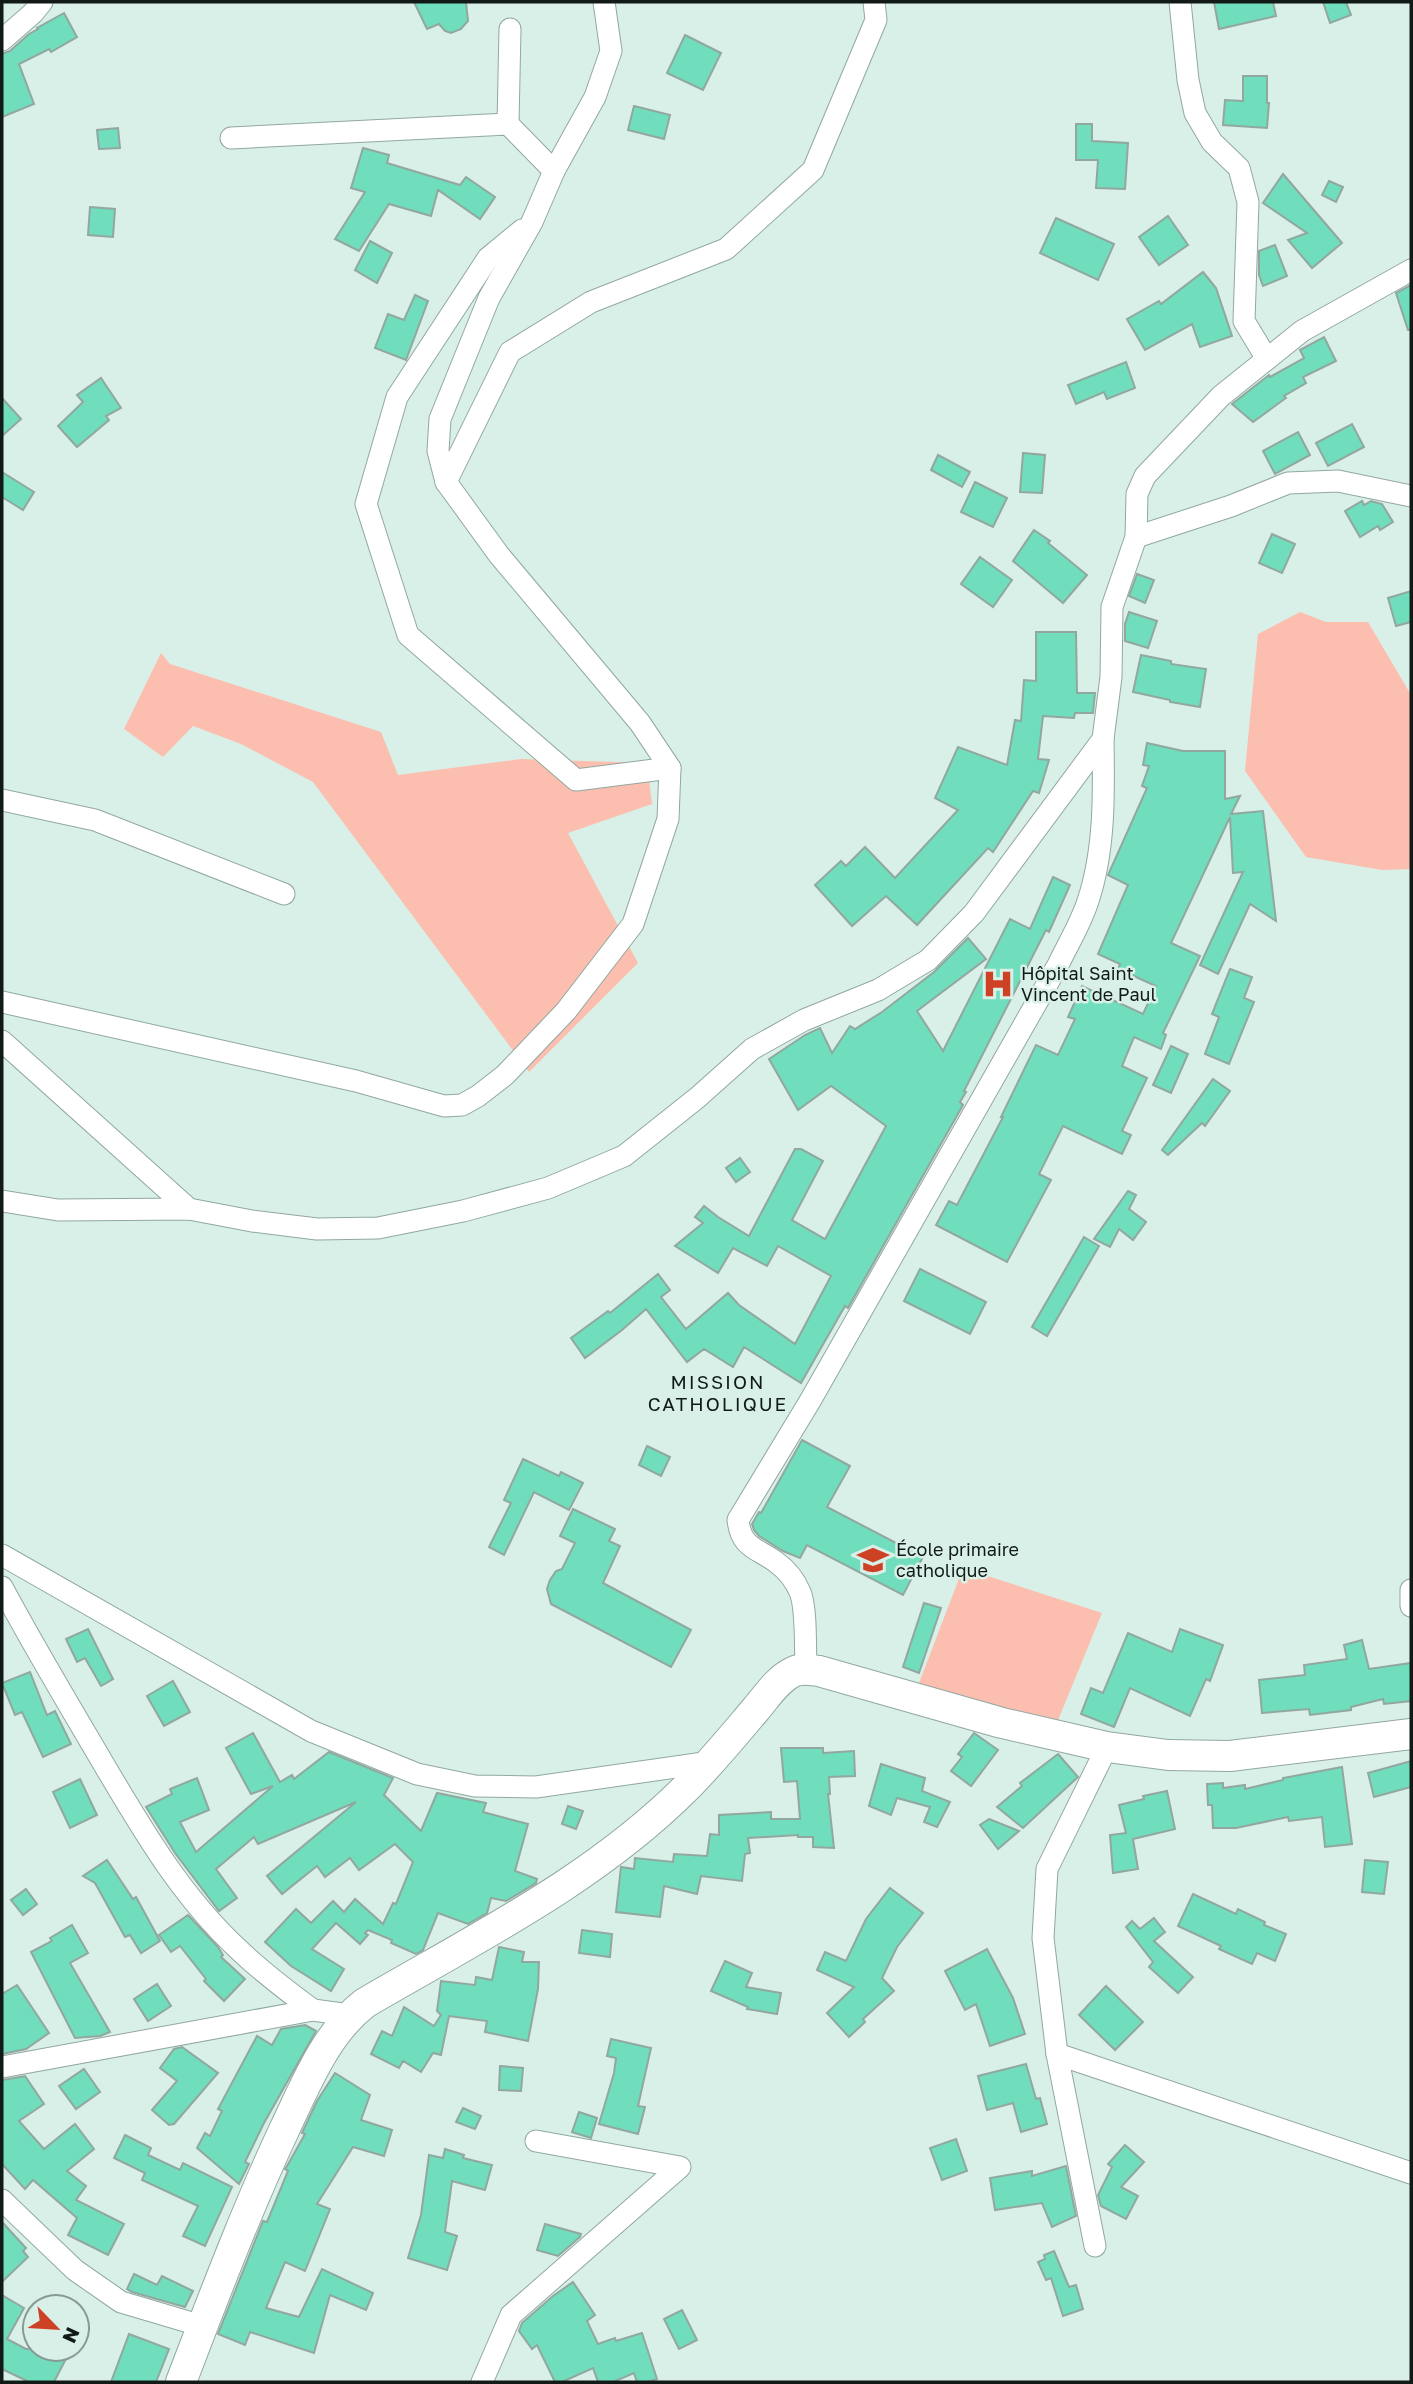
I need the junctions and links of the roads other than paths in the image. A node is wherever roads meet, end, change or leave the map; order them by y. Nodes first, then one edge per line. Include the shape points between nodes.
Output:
1 (42, 2) edge
2 (604, 2) edge
3 (874, 2) edge
4 (1180, 2) edge
5 (510, 29) dead end
6 (2, 40) edge
7 (508, 124) junction
8 (231, 138) dead end
9 (554, 171) junction
10 (533, 222) junction
11 (1411, 270) edge
12 (1267, 359) junction
13 (446, 482) junction
14 (1411, 496) edge
15 (1136, 537) junction
16 (1104, 739) junction
17 (670, 768) junction
18 (2, 800) edge
19 (284, 894) dead end
20 (2, 1002) edge
21 (2, 1041) edge
22 (2, 1201) edge
23 (189, 1209) junction
24 (2, 1555) edge
25 (2, 1587) edge
26 (1411, 1590) edge
27 (1411, 1606) edge
28 (806, 1670) junction
29 (1411, 1734) edge
30 (1107, 1747) junction
31 (710, 1762) junction
32 (313, 2010) junction
33 (350, 2015) junction
34 (1056, 2054) junction
35 (2, 2067) edge
36 (536, 2141) dead end
37 (1411, 2173) edge
38 (2, 2200) edge
39 (1095, 2246) dead end
40 (202, 2326) junction
41 (181, 2382) edge
42 (482, 2382) edge

1 - 6 street
2 - 9 street via 611,51 595,97
3 - 13 street via 876,20 813,170 726,249 591,302 510,352
4 - 12 street via 1195,113 1212,142 1239,168 1248,202 1244,321
5 - 7 street
7 - 8 street
7 - 9 street
9 - 10 street
10 - 13 street via 489,298 440,419 438,451
10 - 17 street via 488,258 397,397 366,503 408,635 576,780
11 - 12 street via 1302,331
12 - 15 street via 1221,396 1145,476 1138,494
13 - 17 street via 499,555 640,723
14 - 15 street via 1338,481 1288,484
15 - 16 street via 1112,607
16 - 23 street via 974,914 928,960 878,990 804,1020 752,1049 624,1156 548,1188 463,1212 378,1228 317,1229
16 - 28 street via 1098,856 1088,901 1063,955 738,1520 740,1534 749,1546 776,1562 802,1595
17 - 20 street via 668,819 633,924 566,1011 505,1075 462,1105 444,1106 356,1081
18 - 19 street via 95,820
21 - 23 street
22 - 23 street via 58,1210
24 - 31 street via 311,1731 417,1774 475,1786 536,1787
25 - 32 street via 148,1839 199,1908 237,1948
26 - 27 street
28 - 30 street
28 - 31 street via 786,1676
29 - 30 street via 1230,1756 1168,1755
30 - 34 street via 1048,1869 1043,1938
31 - 33 street via 651,1819 569,1882
32 - 33 street
32 - 35 street
33 - 40 street via 301,2094 251,2201
34 - 37 street
34 - 39 street
36 - 42 street via 680,2167 511,2315
38 - 40 street via 75,2270 121,2302
40 - 41 street

